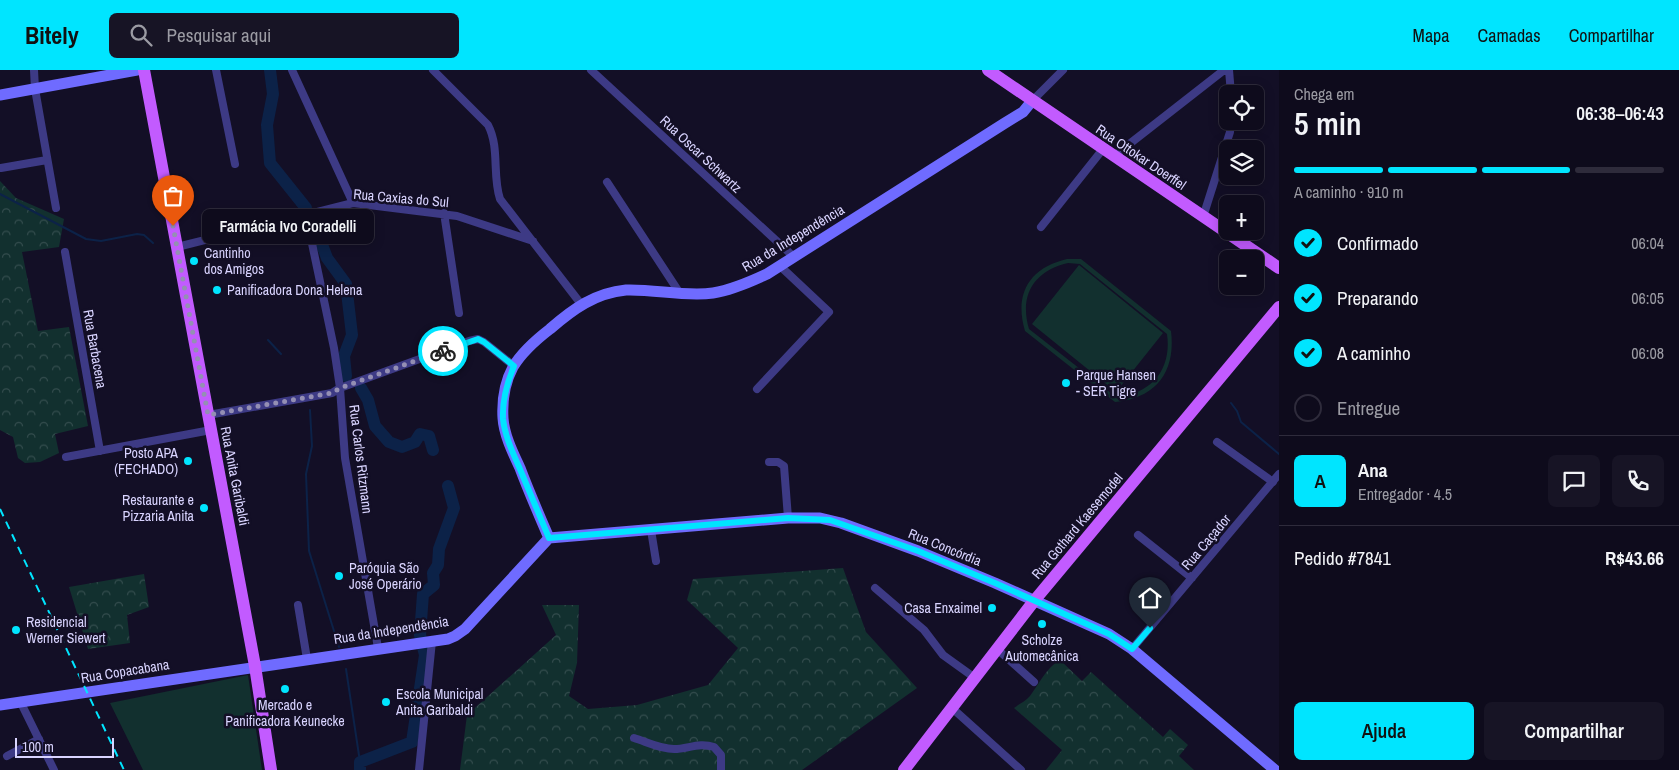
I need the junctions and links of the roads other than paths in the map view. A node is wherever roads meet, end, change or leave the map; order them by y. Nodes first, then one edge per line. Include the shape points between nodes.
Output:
1 (34, 70) edge
2 (137, 70) edge
3 (144, 70) edge
4 (216, 70) edge
5 (292, 70) edge
6 (433, 70) edge
7 (592, 70) edge
8 (988, 70) edge
9 (1062, 70) edge
10 (1224, 70) edge
11 (1229, 70) edge
12 (1230, 85) edge
13 (35, 89) junction
14 (0, 95) edge
15 (1032, 101) junction
16 (1230, 130) edge
17 (1103, 149) junction
18 (1114, 156) junction
19 (48, 160) junction
20 (235, 164) dead end
21 (1, 168) edge
22 (607, 182) dead end
23 (353, 203) junction
24 (56, 208) dead end
25 (444, 213) junction
26 (306, 215) junction
27 (1203, 217) junction
28 (1041, 227) dead end
29 (533, 241) junction
30 (177, 247) junction
31 (65, 252) dead end
32 (794, 257) junction
33 (780, 266) junction
34 (1279, 268) edge
35 (679, 292) junction
36 (581, 304) junction
37 (1279, 307) edge
38 (459, 313) dead end
39 (514, 366) junction
40 (340, 388) junction
41 (757, 389) dead end
42 (208, 415) junction
43 (211, 430) junction
44 (1217, 442) dead end
45 (100, 451) junction
46 (66, 457) dead end
47 (769, 462) dead end
48 (1279, 474) edge
49 (1273, 482) junction
50 (788, 518) junction
51 (651, 530) junction
52 (1138, 535) dead end
53 (549, 538) junction
54 (656, 561) dead end
55 (1192, 578) junction
56 (875, 588) dead end
57 (1034, 601) junction
58 (298, 605) dead end
59 (428, 642) junction
60 (378, 648) junction
61 (997, 649) junction
62 (1132, 649) junction
63 (307, 659) junction
64 (255, 666) junction
65 (975, 678) junction
66 (1034, 682) dead end
67 (20, 701) junction
68 (0, 705) edge
69 (952, 708) junction
70 (634, 738) dead end
71 (39, 739) junction
72 (7, 756) dead end
73 (54, 770) edge
74 (271, 770) edge
75 (419, 770) edge
76 (722, 770) edge
77 (904, 770) edge
78 (1021, 770) edge
79 (1275, 770) edge

1 - 13 street
2 - 13 street
3 - 30 main road, Rua Anita Garibaldi
4 - 20 street
5 - 23 street
6 - 29 street via 493,134 500,199
7 - 32 street, Rua Oscar Schwartz
8 - 15 main road, Rua Ottokar Doerffel
9 - 15 street
10 - 18 street
11 - 12 street
13 - 14 street
13 - 19 street
15 - 17 main road, Rua Ottokar Doerffel
15 - 32 street, Rua da Independência via 1023,112
16 - 27 street
17 - 18 main road, Rua Ottokar Doerffel
17 - 28 street
18 - 27 main road, Rua Ottokar Doerffel
19 - 21 street
19 - 24 street
22 - 35 street
23 - 25 street, Rua Caxias do Sul
23 - 26 street, Rua Caxias do Sul
25 - 29 street, Rua Caxias do Sul
25 - 38 street
26 - 30 street, Rua Caxias do Sul
26 - 40 street, Rua Carlos Ritzmann
27 - 34 main road, Rua Ottokar Doerffel
29 - 36 street
30 - 42 main road, Rua Anita Garibaldi
31 - 45 street, Rua Barbacena
32 - 33 street, Rua da Independência
33 - 35 street, Rua da Independência via 745,285 727,290
33 - 41 street via 829,312
35 - 36 street, Rua da Independência via 620,291
36 - 39 street, Rua da Independência via 536,340
37 - 57 main road, Rua Gothard Kaesemodel
39 - 40 street via 478,339
39 - 53 street, Rua da Independência via 507,383 503,420
40 - 42 street via 332,393
40 - 60 street, Rua Carlos Ritzmann via 348,478
42 - 43 main road, Rua Anita Garibaldi
43 - 45 street
43 - 64 main road, Rua Anita Garibaldi
44 - 49 street
45 - 46 street
47 - 50 street via 784,466
48 - 49 street, Rua Caçador
49 - 55 street, Rua Caçador
50 - 51 street, Rua Concórdia
50 - 57 street, Rua Concórdia via 820,518 841,523 918,551
51 - 53 street, Rua Concórdia
51 - 54 street
52 - 55 street
53 - 59 street, Rua da Independência via 460,633 448,639
55 - 62 street, Rua Caçador
56 - 65 street via 924,630 943,655
57 - 61 main road, Rua Gothard Kaesemodel
57 - 62 street, Rua Concórdia via 1109,634
58 - 63 street
59 - 60 street, Rua da Independência
59 - 75 street
60 - 63 street, Rua da Independência
61 - 65 main road, Rua Gothard Kaesemodel
61 - 66 street
62 - 79 street, Rua Concórdia
63 - 64 street, Rua da Independência
64 - 67 street, Rua Copacabana
64 - 74 main road, Rua Anita Garibaldi
65 - 69 main road, Rua Gothard Kaesemodel
67 - 68 street, Rua Copacabana
67 - 71 street
69 - 77 main road, Rua Gothard Kaesemodel
69 - 78 street
70 - 76 street via 672,749 699,744 714,747 721,755
71 - 72 street
71 - 73 street

